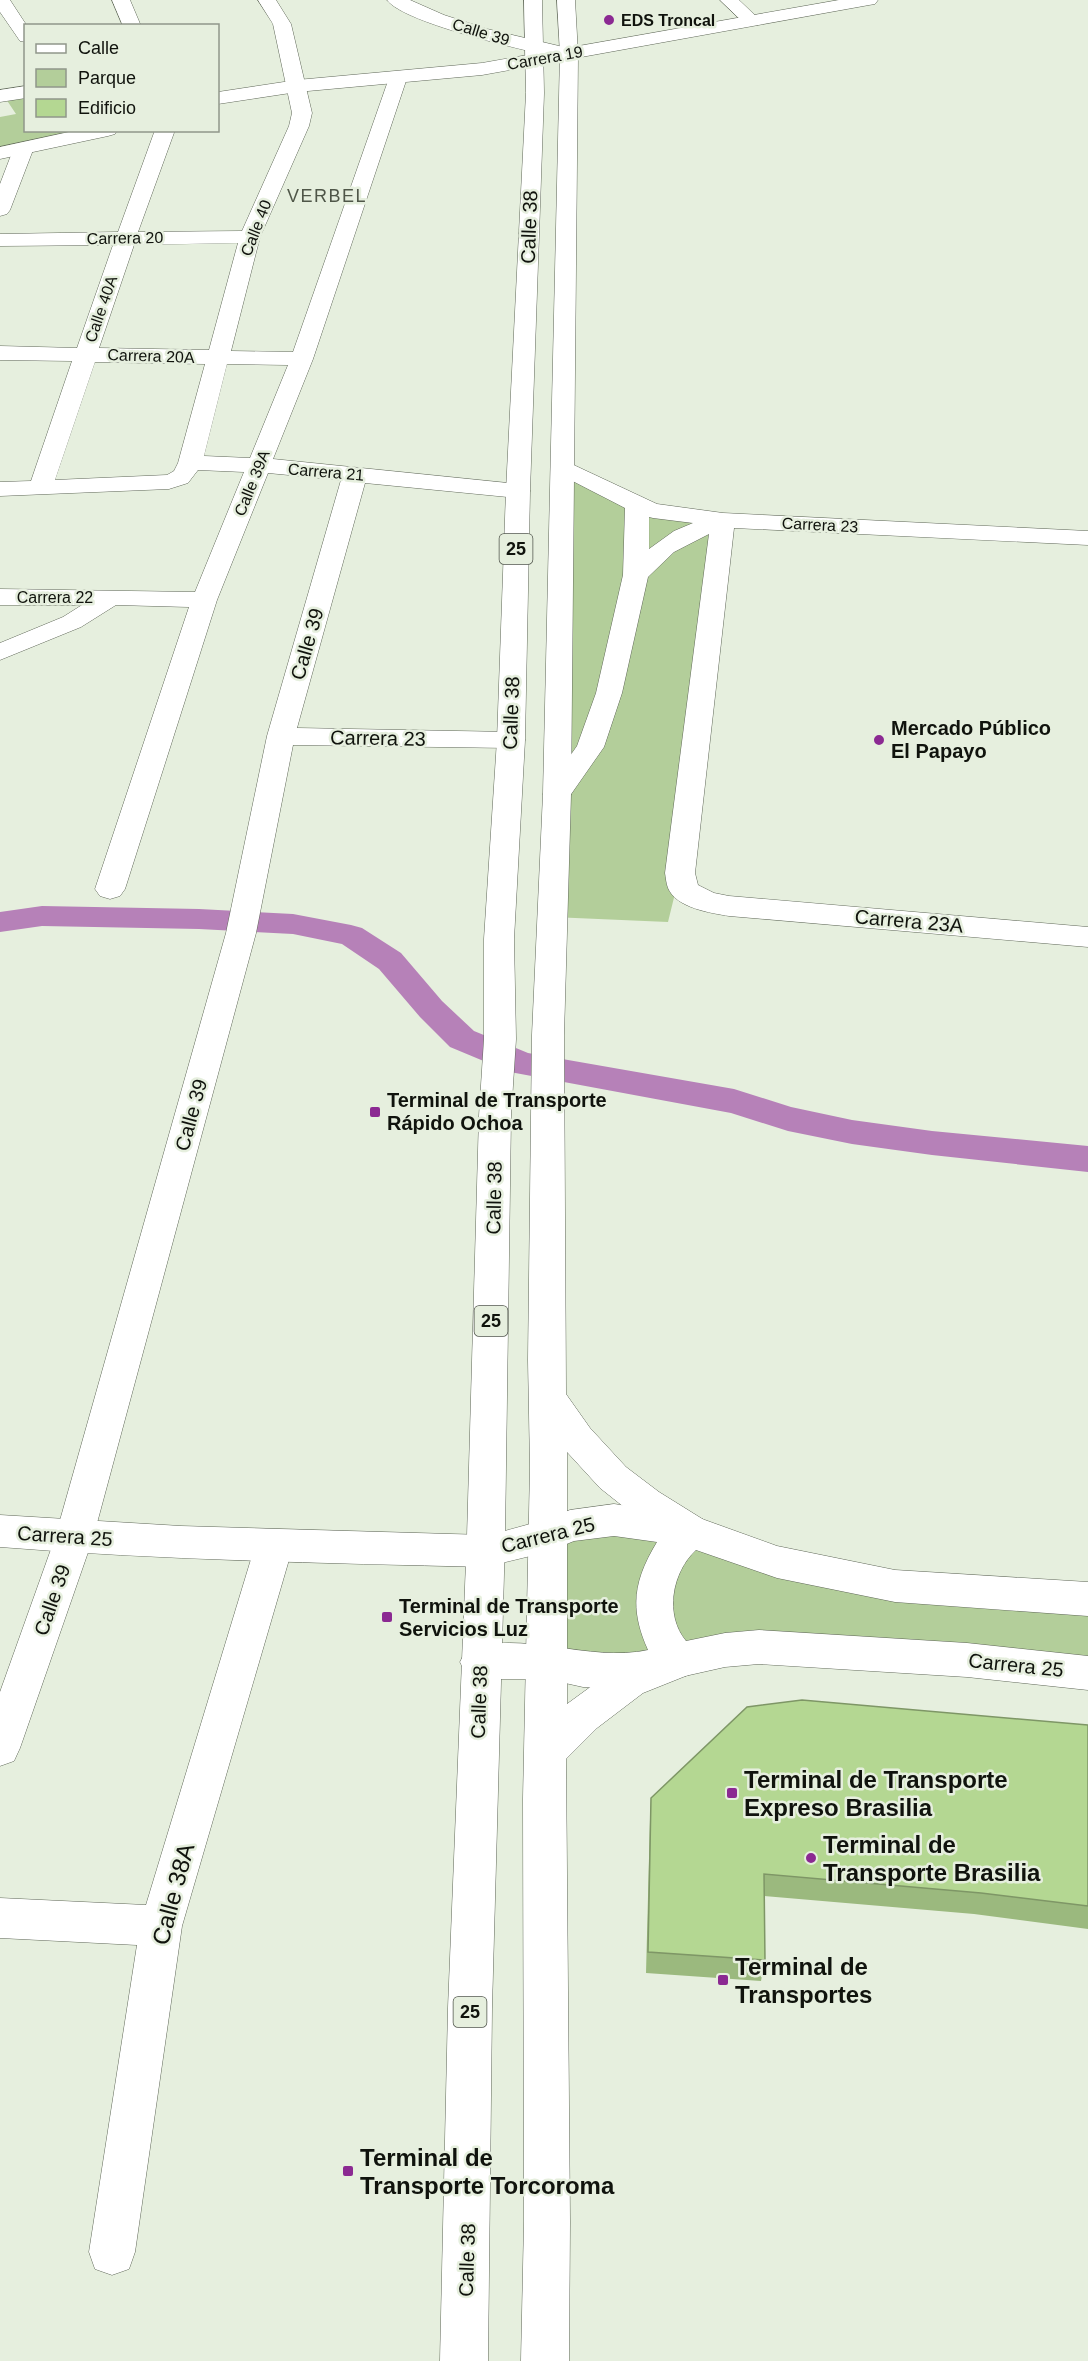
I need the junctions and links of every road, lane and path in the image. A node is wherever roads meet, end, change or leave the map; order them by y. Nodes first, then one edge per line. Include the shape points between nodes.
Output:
1 (2, 0) edge
2 (122, 0) edge
3 (267, 0) edge
4 (396, 0) edge
5 (533, 0) edge
6 (566, 0) edge
7 (729, 0) edge
8 (869, 0) edge
9 (752, 21) junction
10 (131, 24) edge
11 (24, 34) edge
12 (535, 54) junction
13 (569, 54) junction
14 (398, 78) junction
15 (297, 86) junction
16 (24, 92) edge
17 (0, 96) edge
18 (219, 98) edge
19 (100, 132) edge
20 (164, 132) edge
21 (23, 150) junction
22 (0, 153) edge
23 (0, 210) edge
24 (250, 237) junction
25 (126, 238) junction
26 (0, 240) edge
27 (0, 353) edge
28 (85, 354) junction
29 (216, 358) junction
30 (302, 358) junction
31 (190, 463) junction
32 (259, 465) junction
33 (563, 467) junction
34 (355, 475) junction
35 (40, 488) junction
36 (0, 489) edge
37 (518, 491) junction
38 (637, 505) junction
39 (723, 520) junction
40 (1088, 538) edge
41 (636, 575) junction
42 (0, 597) edge
43 (111, 597) junction
44 (204, 600) junction
45 (0, 652) edge
46 (281, 736) junction
47 (511, 740) junction
48 (557, 794) junction
49 (110, 889) dead end
50 (1088, 937) edge
51 (548, 1396) junction
52 (0, 1531) edge
53 (691, 1531) junction
54 (548, 1536) junction
55 (74, 1538) junction
56 (274, 1546) junction
57 (485, 1551) junction
58 (1088, 1599) edge
59 (679, 1661) junction
60 (480, 1662) junction
61 (547, 1662) junction
62 (1088, 1673) edge
63 (0, 1748) edge
64 (547, 1751) junction
65 (0, 1918) edge
66 (161, 1926) junction
67 (112, 2252) dead end
68 (464, 2361) edge
69 (545, 2361) edge

1 - 11 main road
2 - 10 main road
3 - 15 main road, Calle 40 via 282,24
4 - 12 main road, Calle 39
5 - 12 main road, Calle 38 / 25
6 - 13 main road, Calle 38 / 25
7 - 9 main road
8 - 9 main road, Carrera 19
9 - 13 main road, Carrera 19
12 - 13 main road, Carrera 19
12 - 14 main road, Carrera 19 via 461,72
12 - 37 main road, Calle 38 / 25
13 - 33 main road, Calle 38 / 25
14 - 15 main road, Carrera 19
14 - 30 main road, Calle 39A
15 - 18 main road, Carrera 19
15 - 24 main road, Calle 40 via 302,113 299,126
16 - 17 main road
19 - 21 main road
20 - 25 main road, Calle 40A
21 - 22 main road
21 - 23 main road
24 - 25 main road, Carrera 20
24 - 29 main road, Calle 40
25 - 26 main road, Carrera 20
25 - 28 main road, Calle 40A
27 - 28 main road, Carrera 20A
28 - 29 main road, Carrera 20A
28 - 35 main road, Calle 40A
29 - 30 main road, Carrera 20A
29 - 31 main road, Calle 40
30 - 32 main road, Calle 39A
31 - 32 main road, Carrera 21
31 - 35 main road via 185,475 170,482
32 - 34 main road, Carrera 21
32 - 44 main road, Calle 39A
33 - 38 main road, Carrera 23
33 - 48 main road, Calle 38 / 25
34 - 37 main road, Carrera 21
34 - 46 main road, Calle 39
35 - 36 main road
37 - 47 main road, Calle 38 / 25
38 - 39 main road, Carrera 23 via 661,513
38 - 41 main road
39 - 40 main road, Carrera 23
39 - 41 main road via 665,547
39 - 50 main road, Carrera 23A via 680,873 682,887 708,903 729,906
41 - 48 main road via 609,693 590,747
42 - 43 main road, Carrera 22
43 - 44 main road, Carrera 22
43 - 45 main road via 72,622
44 - 49 main road, Calle 39A
46 - 47 main road, Carrera 23
46 - 55 main road, Calle 39 via 244,922
47 - 57 main road, Calle 38 / 25 via 499,939 500,1039
48 - 51 main road, Calle 38 / 25 via 547,1087
51 - 53 main road via 563,1421 611,1474 639,1499
51 - 54 main road, Calle 38 / 25
52 - 55 main road, Carrera 25
53 - 54 main road, Carrera 25 via 614,1520 570,1526
53 - 58 main road, Carrera 25 via 777,1562 895,1586
53 - 59 main road via 662,1565 655,1595 658,1627 664,1643
54 - 57 main road, Carrera 25
54 - 61 main road, Calle 38 / 25
55 - 56 main road, Carrera 25
55 - 63 main road, Calle 39
56 - 57 main road, Carrera 25
56 - 66 main road, Calle 38A
57 - 60 main road, Calle 38 / 25
59 - 61 main road, Carrera 25 via 627,1672 584,1670
59 - 62 main road, Carrera 25 via 759,1647 967,1660
59 - 64 main road via 630,1680 584,1715
60 - 61 main road, Carrera 25
60 - 68 main road, Calle 38 / 25
61 - 64 main road, Calle 38 / 25
64 - 69 main road, Calle 38 / 25
65 - 66 main road
66 - 67 main road, Calle 38A

